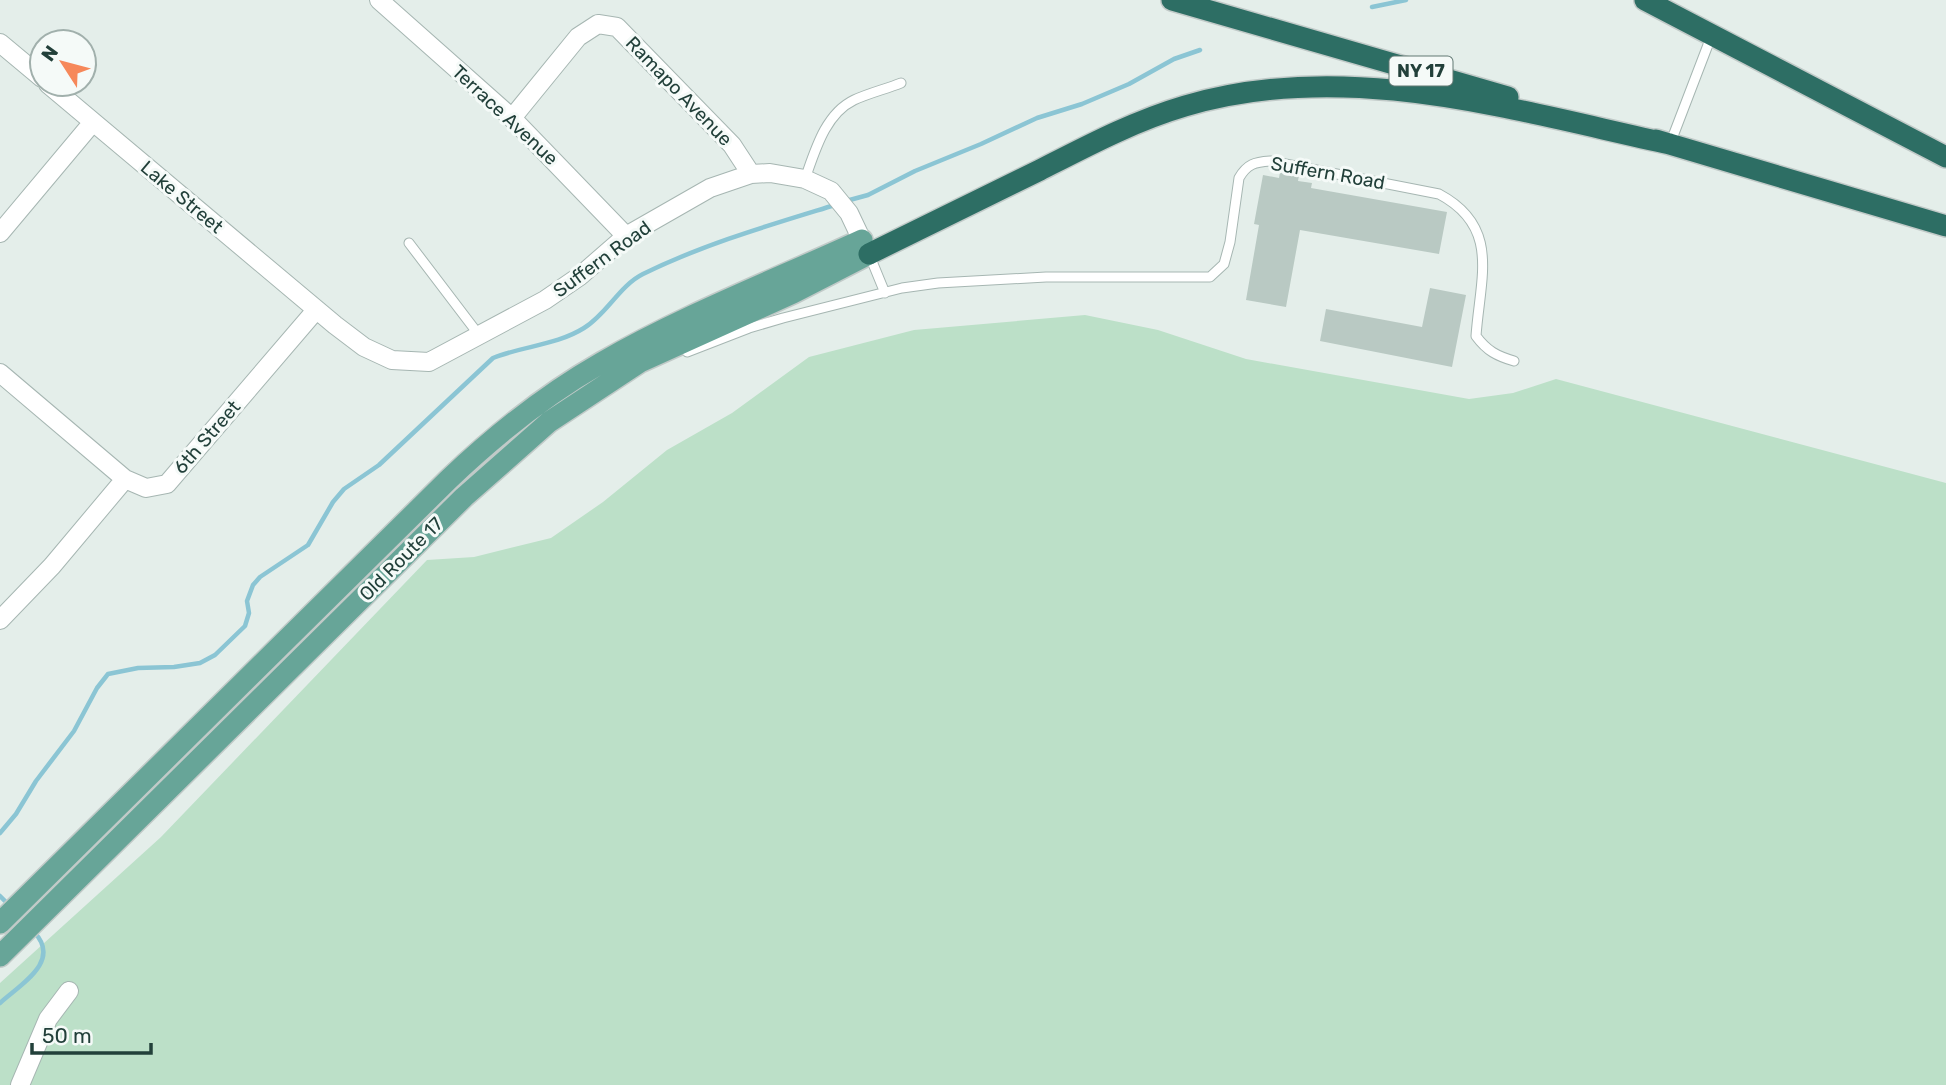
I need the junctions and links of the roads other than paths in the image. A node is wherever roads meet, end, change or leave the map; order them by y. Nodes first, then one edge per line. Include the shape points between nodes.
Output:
1 (379, 0) edge
2 (1172, 0) edge
3 (1645, 0) edge
4 (1712, 35) junction
5 (0, 43) edge
6 (28, 67) edge
7 (901, 83) dead end
8 (65, 98) edge
9 (512, 118) junction
10 (93, 122) junction
11 (1670, 145) junction
12 (1946, 157) edge
13 (751, 174) junction
14 (805, 179) junction
15 (1946, 226) edge
16 (0, 233) edge
17 (626, 236) junction
18 (409, 243) dead end
19 (865, 247) junction
20 (885, 293) junction
21 (316, 310) junction
22 (479, 335) junction
23 (1514, 361) dead end
24 (0, 373) edge
25 (492, 471) junction
26 (125, 479) junction
27 (0, 620) edge
28 (3, 920) edge
29 (0, 956) edge
30 (69, 991) dead end
31 (20, 1085) edge

1 - 9 street, Terrace Avenue
2 - 11 highway, NY 17
3 - 4 highway
4 - 11 lane
4 - 12 highway
5 - 6 street
7 - 14 lane via 852,101 833,118
8 - 10 street, Lake Street
9 - 13 street, Ramapo Avenue via 578,37 598,24 617,27 732,145
9 - 17 street, Terrace Avenue
10 - 16 street
10 - 21 street, Lake Street
11 - 15 highway, NY 17
11 - 19 highway via 1419,93 1354,86 1247,92 1185,106 1121,130
13 - 14 street, Suffern Road
13 - 17 street, Suffern Road via 710,188
14 - 19 street, Suffern Road via 820,184 845,207
17 - 22 street, Suffern Road via 545,300
18 - 22 lane
19 - 20 lane, Suffern Road
19 - 25 main road, Old Route 17 via 793,293 640,362 549,422
19 - 28 main road, Old Route 17 via 631,347 567,384 505,429
20 - 23 lane, Suffern Road via 938,283 1011,278 1210,277 1224,264 1244,169 1270,161 1439,194 1457,204 1476,225 1484,258 1476,336 1485,349
20 - 25 lane, Suffern Road via 749,328 645,371 549,427
21 - 22 street, Suffern Road via 364,347 392,360 429,362
21 - 26 street, 6th Street via 167,484 146,488
24 - 26 street
25 - 29 main road, Old Route 17
26 - 27 street
30 - 31 street via 48,1019

